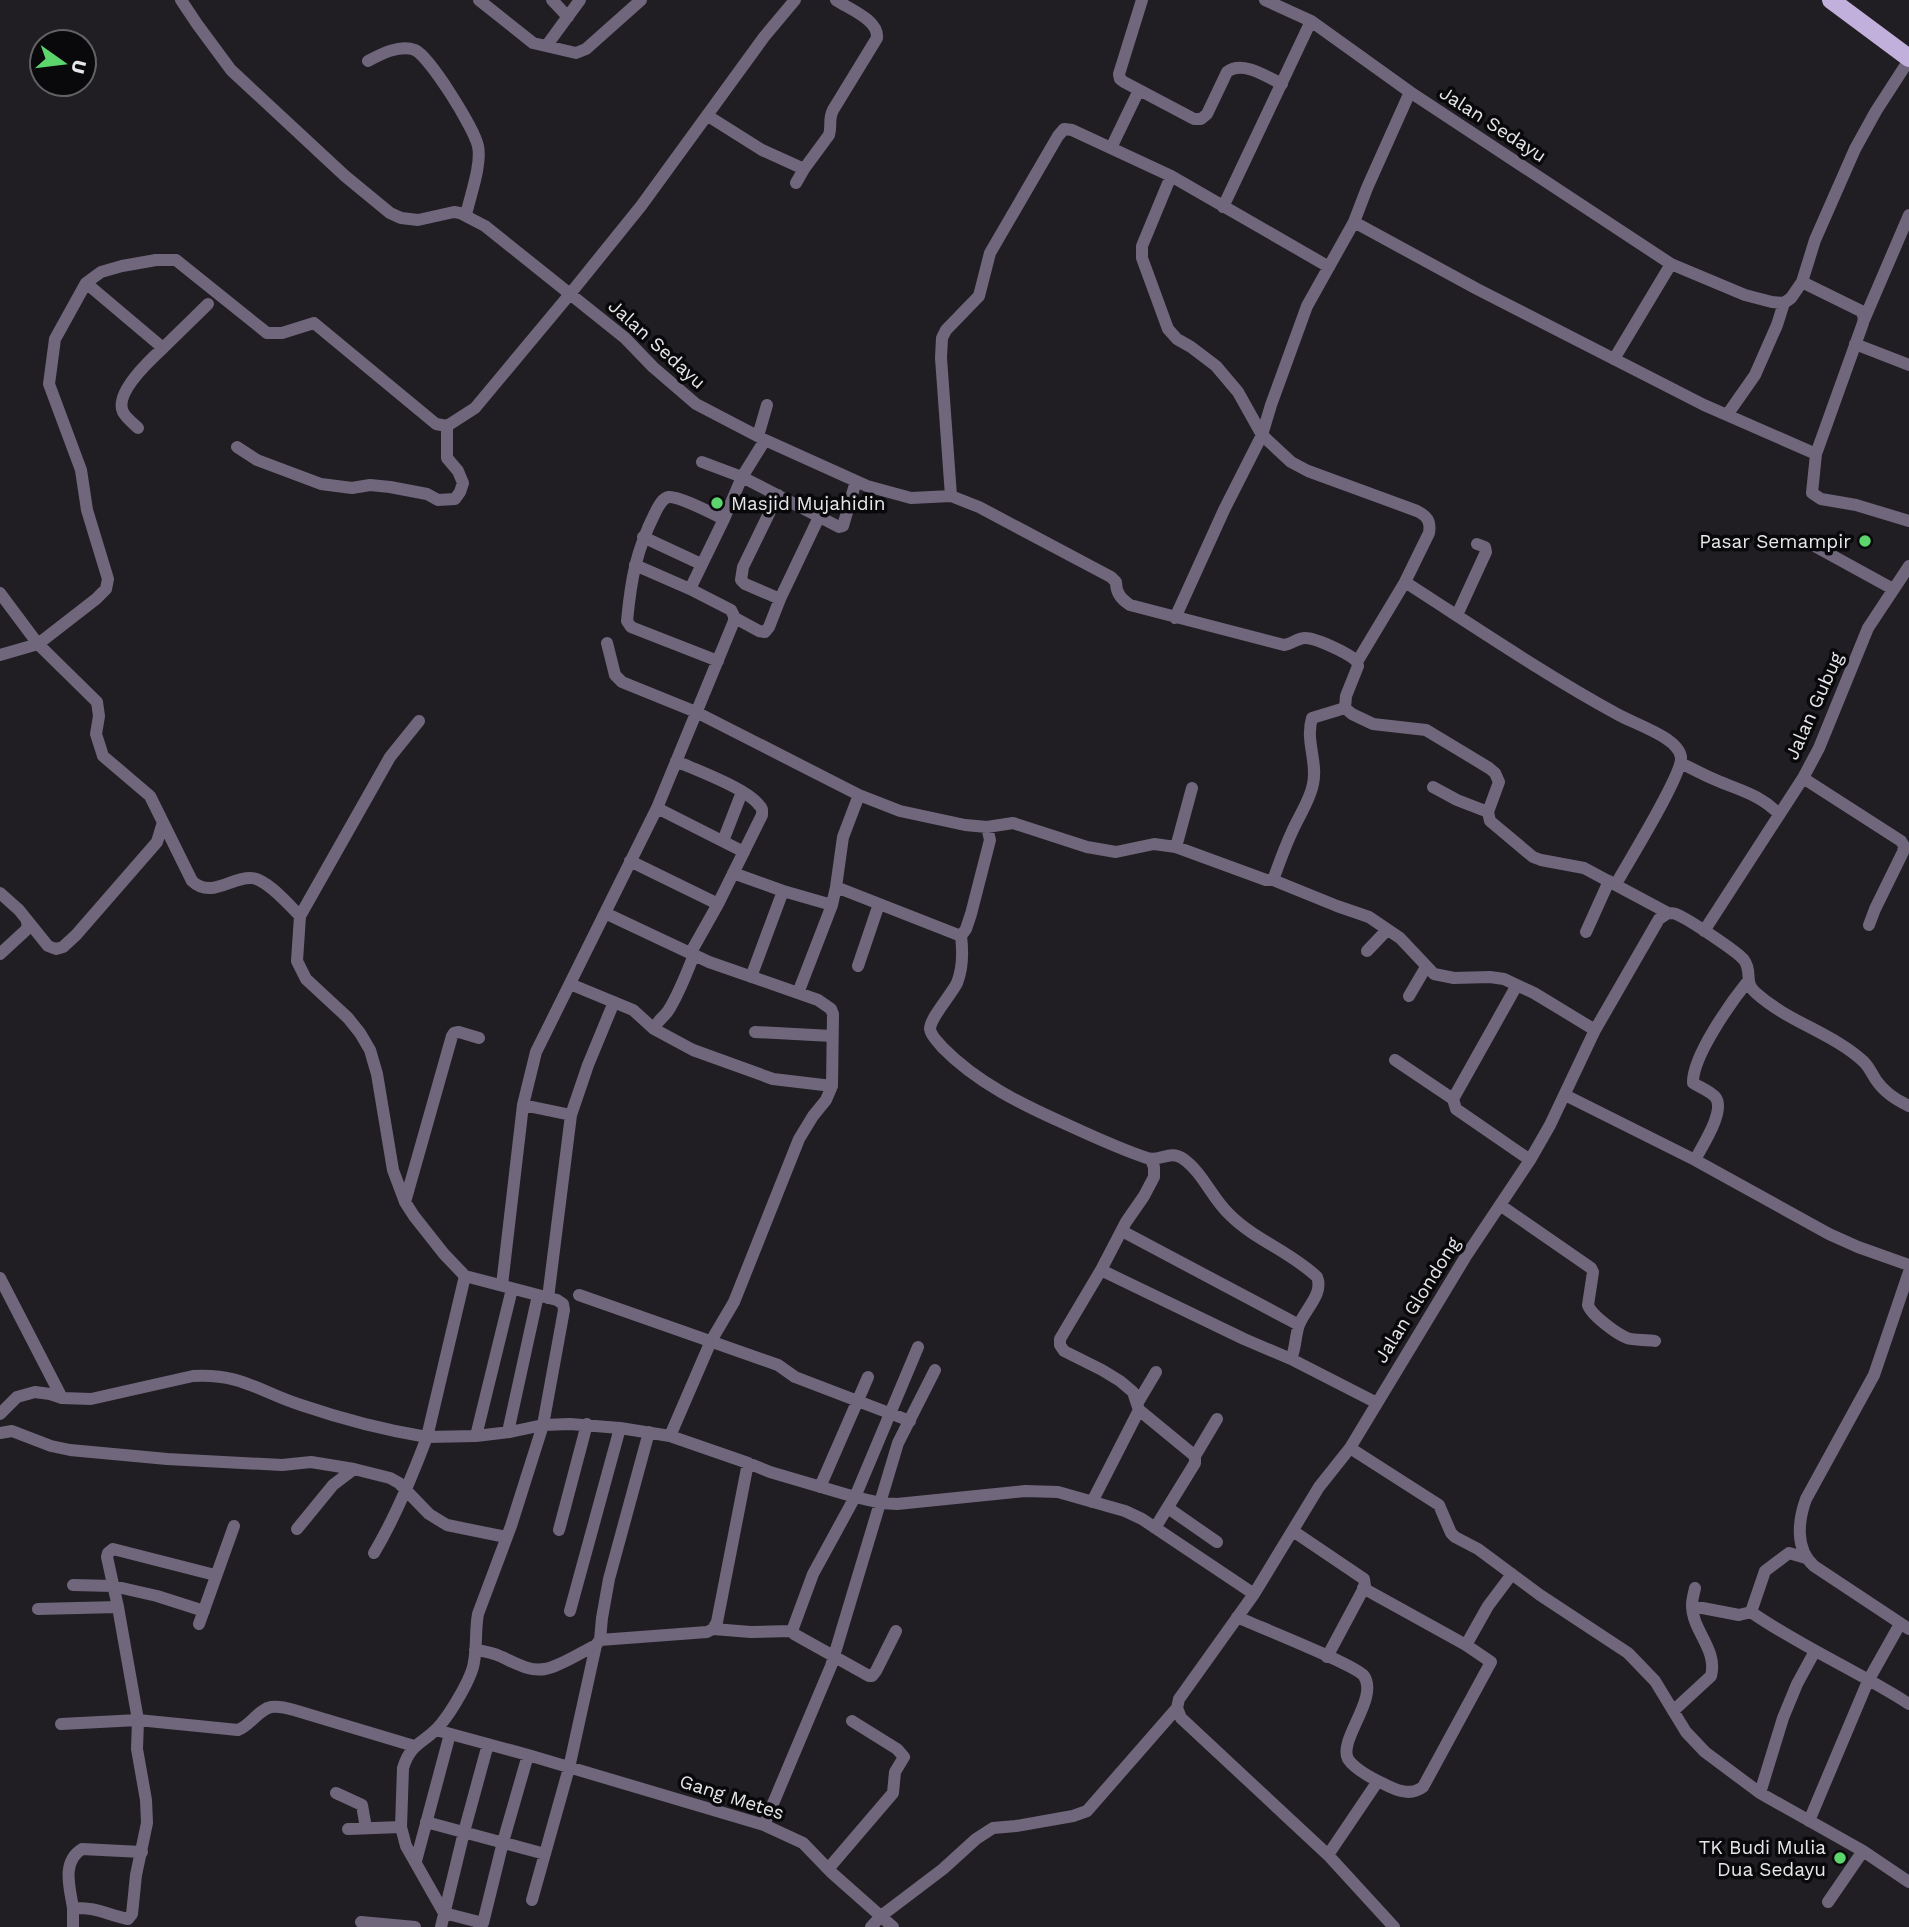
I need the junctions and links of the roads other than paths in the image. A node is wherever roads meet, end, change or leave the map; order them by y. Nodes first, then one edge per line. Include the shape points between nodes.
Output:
1 (181, 0) edge
2 (480, 0) edge
3 (552, 0) edge
4 (579, 0) edge
5 (641, 0) edge
6 (795, 0) edge
7 (836, 0) edge
8 (1142, 0) edge
9 (1265, 0) edge
10 (1831, 0) edge
11 (568, 17) junction
12 (1311, 20) junction
13 (547, 45) junction
14 (1909, 59) edge
15 (368, 61) dead end
16 (1282, 84) junction
17 (1139, 90) junction
18 (1410, 92) junction
19 (708, 116) junction
20 (1111, 148) junction
21 (804, 169) junction
22 (1171, 176) junction
23 (796, 183) dead end
24 (1223, 207) junction
25 (466, 215) junction
26 (1909, 215) edge
27 (1354, 222) junction
28 (1671, 264) junction
29 (1329, 267) junction
30 (1802, 282) junction
31 (86, 283) junction
32 (570, 294) junction
33 (1784, 303) junction
34 (208, 304) dead end
35 (1864, 320) junction
36 (1855, 344) junction
37 (163, 348) junction
38 (1614, 359) junction
39 (1909, 365) edge
40 (767, 405) dead end
41 (1727, 415) junction
42 (447, 426) junction
43 (138, 428) dead end
44 (1262, 435) junction
45 (761, 438) junction
46 (237, 447) dead end
47 (1816, 454) junction
48 (702, 463) dead end
49 (741, 477) junction
50 (856, 481) junction
51 (778, 495) junction
52 (951, 496) junction
53 (819, 517) junction
54 (724, 519) junction
55 (1909, 521) edge
56 (643, 537) junction
57 (1477, 544) dead end
58 (1811, 544) dead end
59 (701, 564) junction
60 (635, 565) junction
61 (1909, 566) edge
62 (1405, 582) junction
63 (690, 589) junction
64 (1893, 589) junction
65 (0, 593) edge
66 (780, 599) junction
67 (1457, 615) junction
68 (735, 618) junction
69 (1175, 618) junction
70 (607, 643) dead end
71 (38, 644) junction
72 (0, 654) edge
73 (718, 661) junction
74 (1357, 662) junction
75 (1345, 708) junction
76 (696, 712) junction
77 (419, 721) dead end
78 (676, 761) junction
79 (1681, 763) junction
80 (1803, 778) junction
81 (1433, 787) dead end
82 (1192, 788) dead end
83 (742, 792) junction
84 (859, 795) junction
85 (657, 808) junction
86 (1489, 812) junction
87 (1779, 814) junction
88 (163, 822) junction
89 (987, 827) junction
90 (723, 841) junction
91 (1176, 847) junction
92 (744, 852) junction
93 (630, 861) junction
94 (733, 873) junction
95 (1273, 880) junction
96 (1613, 883) junction
97 (836, 887) junction
98 (783, 891) junction
99 (0, 893) edge
100 (718, 904) junction
101 (879, 904) junction
102 (832, 905) junction
103 (605, 913) junction
104 (1668, 913) junction
105 (300, 916) junction
106 (27, 922) junction
107 (1869, 925) dead end
108 (1387, 930) junction
109 (1704, 931) junction
110 (1586, 932) dead end
111 (961, 936) junction
112 (1367, 951) dead end
113 (0, 954) edge
114 (692, 954) junction
115 (858, 966) dead end
116 (1426, 967) junction
117 (751, 977) junction
118 (1748, 982) junction
119 (570, 984) junction
120 (1517, 985) junction
121 (798, 993) junction
122 (1409, 996) dead end
123 (614, 1002) junction
124 (654, 1029) junction
125 (1595, 1030) junction
126 (755, 1032) dead end
127 (832, 1036) junction
128 (479, 1038) dead end
129 (1395, 1060) dead end
130 (832, 1086) junction
131 (1564, 1095) junction
132 (1453, 1099) junction
133 (523, 1105) junction
134 (1909, 1106) edge
135 (571, 1115) junction
136 (1151, 1160) junction
137 (1530, 1160) junction
138 (1695, 1160) junction
139 (405, 1202) junction
140 (1500, 1205) junction
141 (1122, 1231) junction
142 (1909, 1265) edge
143 (1101, 1270) junction
144 (1909, 1272) edge
145 (465, 1276) junction
146 (0, 1278) edge
147 (507, 1287) junction
148 (579, 1295) dead end
149 (543, 1297) junction
150 (1299, 1325) junction
151 (711, 1340) junction
152 (1655, 1341) dead end
153 (918, 1347) dead end
154 (1291, 1359) junction
155 (935, 1370) dead end
156 (1156, 1372) dead end
157 (868, 1377) dead end
158 (62, 1398) junction
159 (858, 1401) junction
160 (1377, 1403) junction
161 (1138, 1407) junction
162 (891, 1413) junction
163 (0, 1414) edge
164 (1217, 1419) dead end
165 (910, 1420) junction
166 (587, 1424) junction
167 (542, 1425) junction
168 (620, 1428) junction
169 (508, 1432) junction
170 (649, 1432) junction
171 (0, 1433) edge
172 (476, 1436) junction
173 (670, 1436) junction
174 (427, 1437) junction
175 (1350, 1448) junction
176 (1195, 1456) junction
177 (748, 1463) junction
178 (354, 1469) junction
179 (820, 1487) junction
180 (405, 1490) junction
181 (855, 1497) junction
182 (1092, 1502) junction
183 (881, 1503) junction
184 (1168, 1508) junction
185 (234, 1526) dead end
186 (1155, 1528) junction
187 (297, 1529) dead end
188 (559, 1530) dead end
189 (1293, 1531) junction
190 (1203, 1532) junction
191 (506, 1537) junction
192 (1217, 1542) dead end
193 (1190, 1550) junction
194 (374, 1553) dead end
195 (1806, 1559) junction
196 (1512, 1574) junction
197 (215, 1575) junction
198 (73, 1584) dead end
199 (113, 1586) junction
200 (1363, 1588) junction
201 (1695, 1588) dead end
202 (1254, 1594) junction
203 (1692, 1606) junction
204 (118, 1607) junction
205 (37, 1609) dead end
206 (204, 1611) junction
207 (570, 1611) dead end
208 (1751, 1612) junction
209 (1237, 1617) junction
210 (199, 1624) dead end
211 (1905, 1626) edge
212 (713, 1629) junction
213 (792, 1631) junction
214 (896, 1631) dead end
215 (598, 1643) junction
216 (1465, 1645) junction
217 (475, 1650) junction
218 (1815, 1651) junction
219 (834, 1657) junction
220 (1327, 1657) junction
221 (1868, 1681) junction
222 (1909, 1703) edge
223 (1177, 1708) junction
224 (1674, 1711) junction
225 (138, 1720) junction
226 (852, 1721) dead end
227 (61, 1724) dead end
228 (436, 1730) junction
229 (450, 1734) junction
230 (488, 1744) junction
231 (414, 1746) junction
232 (528, 1755) junction
233 (569, 1768) junction
234 (1378, 1781) junction
235 (336, 1793) dead end
236 (1760, 1793) junction
237 (1809, 1821) junction
238 (426, 1822) junction
239 (764, 1825) junction
240 (401, 1827) junction
241 (366, 1828) junction
242 (348, 1829) dead end
243 (464, 1832) junction
244 (503, 1842) junction
245 (142, 1852) junction
246 (1863, 1852) junction
247 (545, 1854) junction
248 (1328, 1855) junction
249 (416, 1861) junction
250 (828, 1869) junction
251 (1909, 1882) edge
252 (531, 1900) dead end
253 (1828, 1902) dead end
254 (73, 1908) junction
255 (444, 1913) junction
256 (881, 1916) junction
257 (361, 1922) dead end
258 (73, 1927) edge
259 (415, 1927) edge
260 (441, 1927) edge
261 (871, 1927) edge
262 (893, 1927) edge
263 (1394, 1927) edge

1 - 25 street via 231,70 390,213 418,220 454,212
2 - 13 street via 530,41
3 - 11 street
4 - 11 street
5 - 13 street via 582,51
6 - 19 street
7 - 21 street via 874,25 878,33 833,110 829,135
8 - 17 street via 1119,74
9 - 12 street
10 - 14 main road
11 - 13 street
12 - 16 street
12 - 18 street
14 - 30 street via 1851,159
15 - 25 street via 384,52 415,50 458,106 478,147
16 - 17 street via 1233,68 1201,119
16 - 24 street
17 - 20 street
18 - 27 street, Jalan Sedayu
18 - 28 street, Jalan Sedayu
19 - 21 street via 762,150
19 - 32 street
20 - 22 street
20 - 52 street via 1068,128 1062,131 990,253 979,296 942,338
21 - 23 street
22 - 24 street
22 - 44 street via 1144,238 1142,258 1168,329 1216,366 1238,392
24 - 29 street
25 - 32 street, Jalan Sedayu
26 - 35 street
27 - 29 street, Jalan Sedayu
27 - 38 street
28 - 33 street, Jalan Sedayu via 1745,295
28 - 38 street
29 - 44 street, Jalan Sedayu via 1307,306
30 - 33 street
30 - 35 street via 1861,311
31 - 37 street
31 - 42 street via 101,272 122,266 176,260 267,333 314,323 436,424
31 - 71 street via 55,339 49,384 80,470 108,579 96,599
32 - 42 street via 475,408
32 - 45 street, Jalan Sedayu via 695,404
33 - 41 street via 1755,375
34 - 37 street
35 - 36 street
36 - 39 street
36 - 47 street
37 - 43 street via 136,374 121,402 123,412
38 - 41 street
40 - 45 street
41 - 47 street
42 - 46 street via 447,458 463,483 455,499 448,501 390,487 321,484 257,460
44 - 62 street via 1308,471 1428,519 1429,533
44 - 69 street, Jalan Sedayu
45 - 49 street
45 - 50 street, Jalan Sedayu
47 - 55 street via 1812,493 1816,497
48 - 49 street
49 - 51 street
49 - 54 street
50 - 52 street, Jalan Sedayu via 911,498
50 - 53 street via 843,526
51 - 53 street
51 - 66 street via 741,580
52 - 69 street, Jalan Sedayu via 1111,577 1116,592 1130,605
53 - 66 street
54 - 56 street via 679,499 665,498
54 - 59 street
56 - 59 street
56 - 60 street
57 - 67 street via 1486,552
58 - 64 street
59 - 63 street
60 - 63 street
60 - 73 street via 628,624
61 - 64 street, Jalan Gubug
62 - 67 street
62 - 74 street
63 - 68 street via 731,610
64 - 80 street, Jalan Gubug via 1868,628
65 - 71 street
66 - 68 street via 765,632
67 - 79 street via 1520,658 1670,740
68 - 73 street
69 - 74 street, Jalan Sedayu via 1284,645 1309,638
70 - 76 street via 618,679
71 - 72 street
71 - 88 street via 97,702 96,734 103,756 150,796
73 - 76 street
74 - 75 street
75 - 86 street via 1373,724 1426,730 1495,772 1499,782
75 - 95 street via 1312,718 1313,785
76 - 78 street
76 - 84 street
77 - 105 street via 390,757
78 - 83 street
78 - 85 street
79 - 87 street via 1755,795
79 - 96 street
80 - 87 street, Jalan Gubug
80 - 107 street via 1903,846
81 - 86 street
82 - 91 street
83 - 90 street
83 - 92 street via 762,811
84 - 89 street via 901,811
84 - 97 street via 843,838
85 - 90 street
85 - 93 street
86 - 96 street via 1490,821 1533,857 1579,867
87 - 109 street, Jalan Gubug
88 - 105 street via 198,887 251,878 262,881
88 - 106 street via 157,842 63,947 48,946
89 - 91 street via 1013,823 1116,852 1154,844
89 - 111 street via 990,840
90 - 92 street
91 - 95 street
92 - 94 street
93 - 100 street
93 - 103 street
94 - 98 street
94 - 100 street
95 - 108 street via 1370,917
96 - 104 street
96 - 110 street
97 - 101 street
97 - 102 street
98 - 102 street
98 - 117 street
99 - 106 street
100 - 114 street
101 - 111 street
101 - 115 street
102 - 121 street
103 - 114 street
103 - 119 street
104 - 109 street
104 - 125 street, Jalan Glondong via 1659,919
105 - 139 street via 297,961 301,970 348,1018 370,1050 393,1170
106 - 113 street via 26,930
108 - 112 street
108 - 116 street
109 - 118 street via 1742,957
111 - 136 street via 961,968 957,983 932,1022 934,1038 996,1090
114 - 117 street
114 - 124 street via 674,1000
116 - 120 street via 1444,977 1490,977
116 - 122 street
117 - 121 street
118 - 134 street via 1777,1009 1866,1064 1889,1094
118 - 138 street via 1718,1024 1694,1074 1693,1083 1713,1094 1719,1107
119 - 123 street
119 - 133 street via 536,1052
120 - 125 street
120 - 132 street
121 - 127 street via 831,1009
123 - 124 street via 633,1010
123 - 135 street
124 - 130 street via 773,1079
125 - 131 street, Jalan Glondong
126 - 127 street
127 - 130 street
128 - 139 street via 454,1033
129 - 132 street
130 - 151 street via 799,1139 734,1301
131 - 137 street, Jalan Glondong
131 - 138 street
132 - 137 street via 1456,1109
133 - 135 street
133 - 147 street
135 - 149 street
136 - 141 street via 1154,1177
136 - 150 street via 1171,1154 1181,1157 1232,1218 1317,1277 1319,1290
137 - 140 street, Jalan Glondong
138 - 142 street via 1829,1234
139 - 145 street
140 - 152 street via 1591,1268 1588,1305 1594,1315 1623,1337
140 - 160 street, Jalan Glondong
141 - 143 street
141 - 150 street
143 - 154 street
143 - 161 street via 1060,1345 1120,1381 1133,1392
144 - 195 street via 1874,1374 1806,1499 1799,1527
145 - 147 street
145 - 174 street
146 - 158 street
147 - 149 street
147 - 172 street
148 - 151 street
149 - 167 street via 561,1302 564,1310
149 - 169 street
150 - 154 street
151 - 159 street
151 - 173 street
153 - 162 street
154 - 160 street
155 - 165 street
156 - 161 street
157 - 159 street
158 - 163 street via 35,1392 17,1397
158 - 174 street via 91,1399 193,1376 222,1376 326,1413
159 - 162 street
159 - 179 street
160 - 175 street, Jalan Glondong
161 - 176 street
161 - 182 street
162 - 165 street
162 - 181 street
164 - 176 street
165 - 183 street via 898,1443
166 - 167 street
166 - 168 street
166 - 188 street
167 - 169 street
167 - 191 street
168 - 170 street
168 - 207 street
169 - 172 street
170 - 173 street
170 - 215 street via 604,1599
171 - 178 street via 12,1431 70,1450 167,1460 311,1462
172 - 174 street
173 - 177 street
174 - 180 street
175 - 189 street, Jalan Glondong
175 - 196 street via 1438,1504 1455,1537
176 - 184 street
177 - 179 street
177 - 212 street
178 - 180 street via 390,1478
178 - 187 street via 333,1485
179 - 181 street
180 - 191 street via 447,1525
180 - 194 street
181 - 183 street
181 - 213 street via 813,1574
182 - 183 street via 1025,1491
182 - 186 street via 1125,1511
183 - 219 street
184 - 186 street
184 - 190 street
185 - 197 street
186 - 193 street
189 - 200 street via 1364,1579
189 - 202 street, Jalan Glondong
190 - 192 street
190 - 193 street
191 - 217 street via 478,1614
193 - 202 street
195 - 208 street via 1789,1553 1766,1569
195 - 211 street
196 - 216 street
196 - 224 street via 1628,1653 1655,1681
197 - 199 street via 113,1549 107,1557
197 - 206 street
198 - 199 street
199 - 204 street
199 - 206 street
200 - 216 street
200 - 220 street
201 - 203 street
202 - 209 street, Jalan Glondong
203 - 208 street via 1740,1615
203 - 224 street via 1713,1668
204 - 205 street
204 - 225 street
206 - 210 street
208 - 218 street
209 - 220 street
209 - 223 street, Jalan Glondong
211 - 221 street
212 - 213 street
212 - 215 street
213 - 219 street
214 - 219 street via 872,1676
215 - 217 street via 564,1662 535,1670
215 - 233 street
216 - 234 street via 1491,1661 1423,1787 1405,1792
217 - 228 street via 470,1676
218 - 221 street
218 - 236 street via 1783,1718
219 - 239 street
220 - 234 street via 1364,1675 1365,1700 1346,1755
221 - 222 street
221 - 237 street
223 - 248 street via 1181,1718
223 - 256 street, Jalan Glondong via 1087,1811 993,1828
224 - 236 street via 1705,1752
225 - 227 street
225 - 231 street via 238,1730 268,1707 278,1707
225 - 245 street via 137,1749 147,1823
226 - 250 street via 904,1757 895,1772 893,1793
228 - 229 street, Gang Metes
228 - 231 street
229 - 230 street, Gang Metes
229 - 238 street
230 - 232 street, Gang Metes
230 - 243 street
231 - 240 street via 402,1776
232 - 233 street, Gang Metes
232 - 244 street
233 - 239 street, Gang Metes
233 - 247 street
234 - 248 street
235 - 241 street via 362,1805
236 - 237 street
237 - 246 street
238 - 243 street
238 - 249 street
239 - 250 street, Gang Metes via 803,1843
240 - 241 street
240 - 249 street
241 - 242 street
243 - 244 street
243 - 255 street
244 - 247 street
244 - 255 street via 483,1923
245 - 254 street via 82,1849 76,1853 68,1878
245 - 254 street via 128,1919 87,1907
246 - 251 street
246 - 253 street
247 - 252 street
248 - 263 street
249 - 255 street
250 - 256 street, Gang Metes
254 - 258 street
255 - 260 street
256 - 261 street, Jalan Glondong
256 - 262 street, Gang Metes
257 - 259 street

